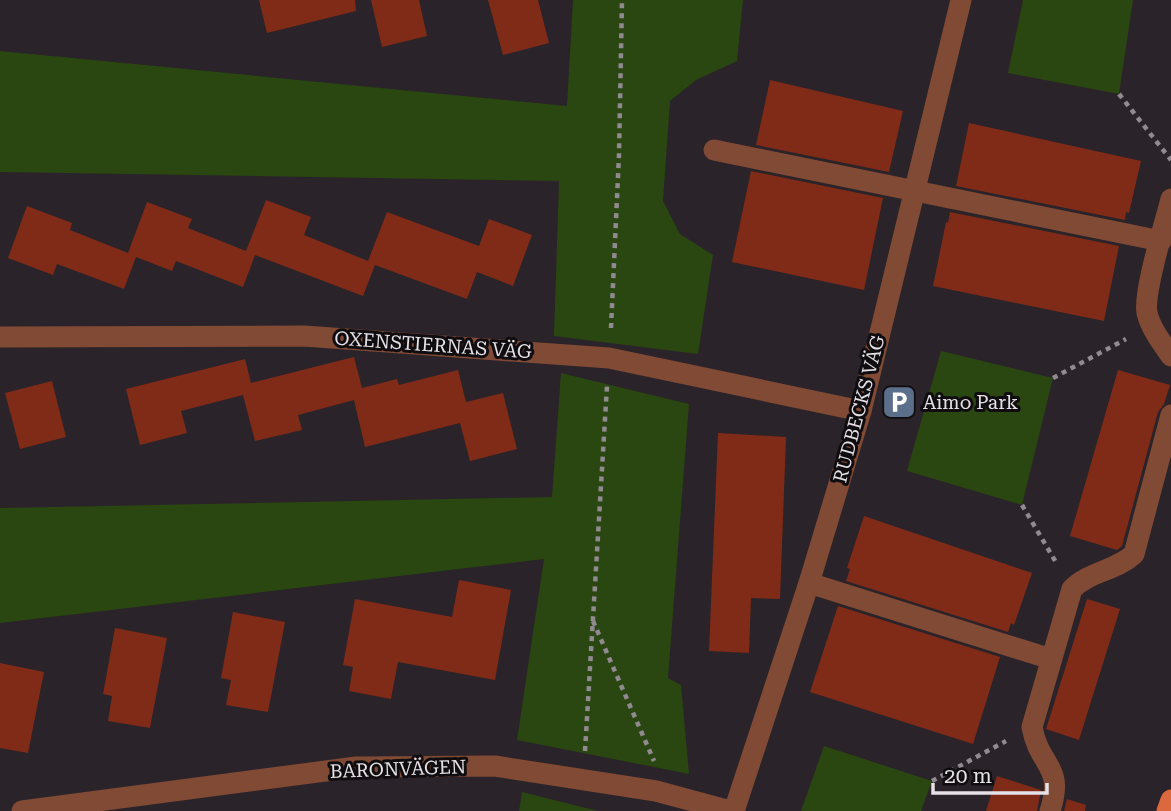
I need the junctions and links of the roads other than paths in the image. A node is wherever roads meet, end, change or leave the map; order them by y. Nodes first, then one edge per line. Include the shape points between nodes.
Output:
1 (961, 0) edge
2 (714, 150) dead end
3 (916, 192) junction
4 (1171, 199) edge
5 (1161, 241) junction
6 (0, 337) edge
7 (1171, 356) edge
8 (861, 411) junction
9 (1171, 415) edge
10 (809, 583) junction
11 (1051, 659) junction
12 (1171, 800) edge
13 (22, 811) edge
14 (732, 811) edge
15 (1050, 811) edge
16 (1167, 811) edge

1 - 3 street, RUDBECKS VÄG
2 - 3 street
3 - 5 street
3 - 8 street, RUDBECKS VÄG
4 - 5 street
5 - 7 street via 1147,310
6 - 8 street, OXENSTIERNAS VÄG via 304,336 609,358
8 - 10 street, RUDBECKS VÄG
9 - 11 street via 1134,554 1124,564 1081,579 1072,589
10 - 11 street
10 - 14 street, RUDBECKS VÄG
11 - 15 street via 1032,727 1038,750 1056,780
12 - 16 main road
13 - 14 street, BARONVÄGEN via 356,767 495,766 656,791

